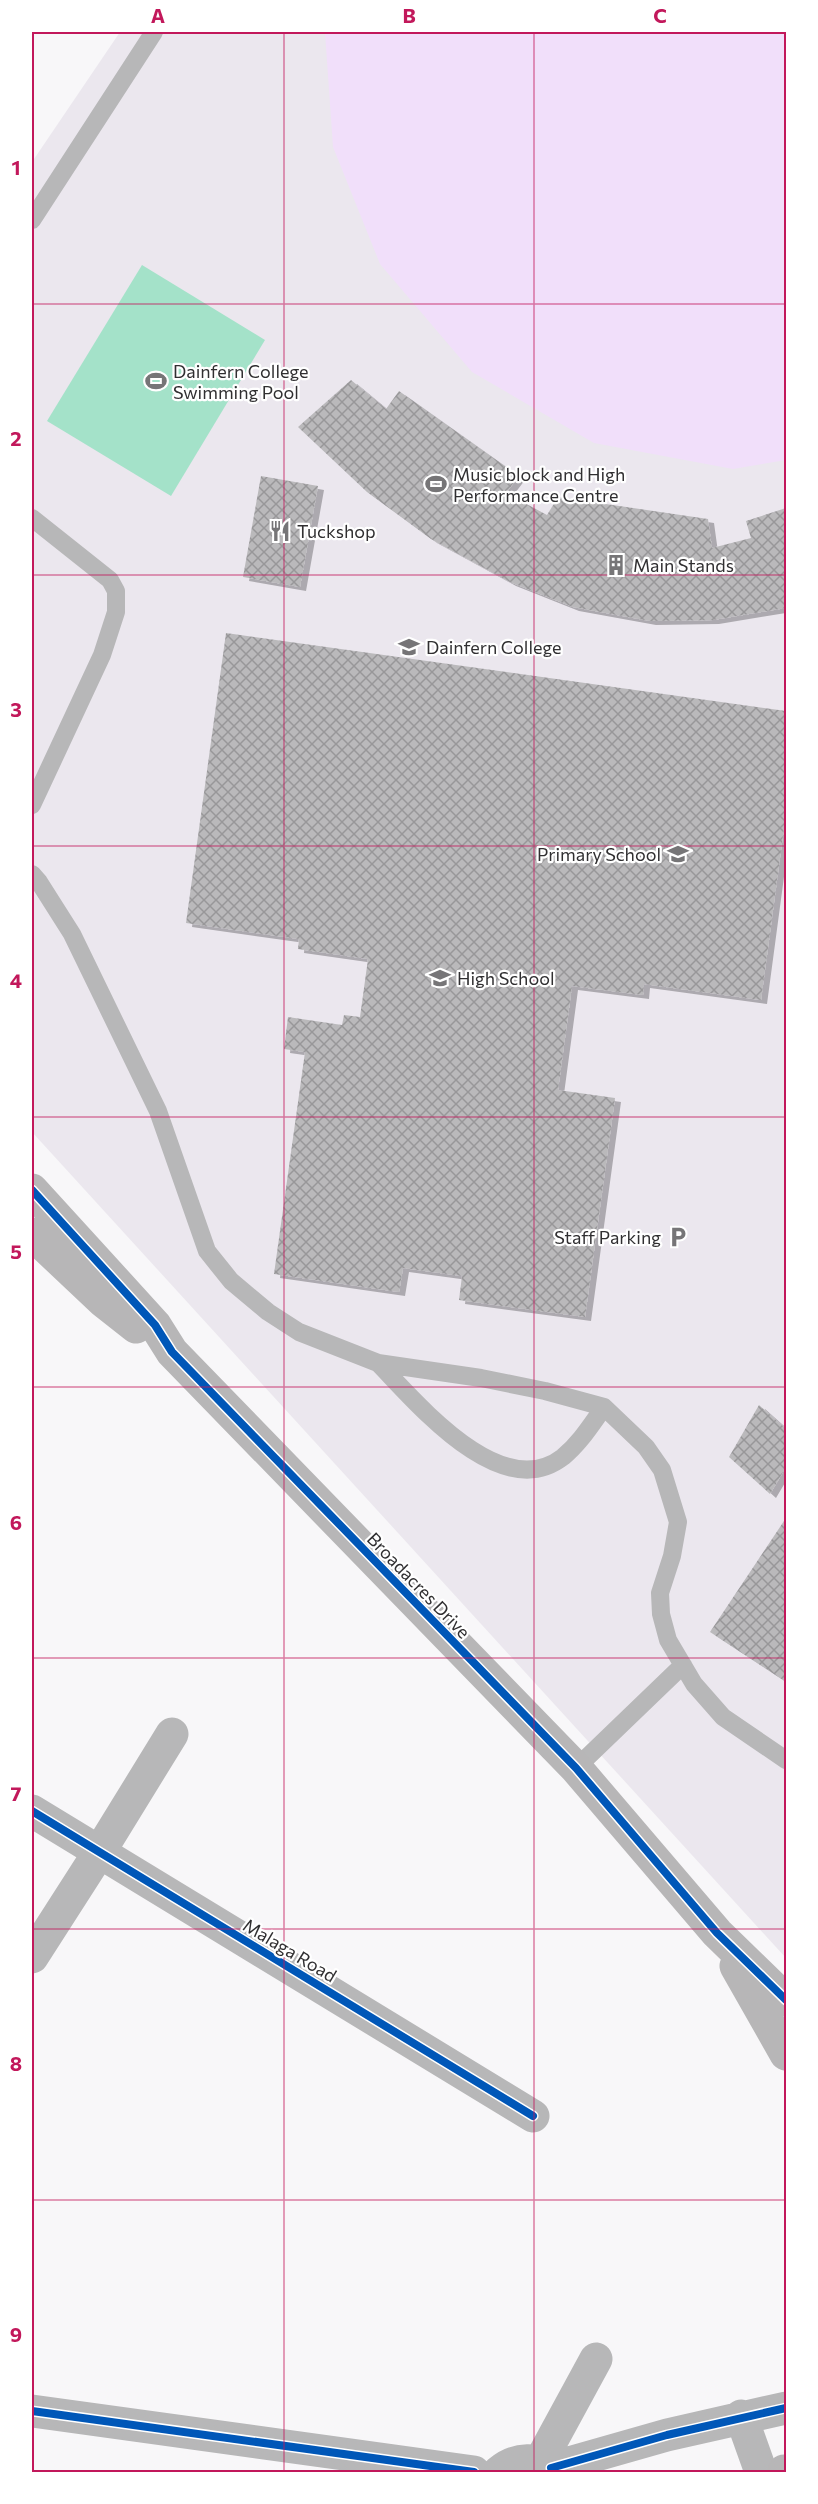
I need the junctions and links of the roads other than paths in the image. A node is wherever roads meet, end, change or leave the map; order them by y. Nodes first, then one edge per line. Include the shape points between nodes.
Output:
1 (154, 32) edge
2 (32, 220) edge
3 (32, 518) edge
4 (32, 805) edge
5 (32, 874) edge
6 (32, 1190) edge
7 (32, 1234) edge
8 (172, 1352) junction
9 (378, 1363) junction
10 (603, 1407) junction
11 (683, 1665) junction
12 (172, 1734) dead end
13 (786, 1760) edge
14 (576, 1768) junction
15 (32, 1811) edge
16 (100, 1851) junction
17 (717, 1933) junction
18 (32, 1957) edge
19 (786, 2000) edge
20 (786, 2054) edge
21 (533, 2116) dead end
22 (596, 2359) dead end
23 (786, 2408) edge
24 (32, 2411) edge
25 (741, 2416) junction
26 (549, 2467) edge
27 (779, 2471) edge
28 (474, 2472) edge
29 (499, 2472) edge

1 - 2 lane
3 - 4 lane via 110,580 117,600 102,655
5 - 9 lane via 72,934 158,1111 207,1251 231,1281 268,1312 299,1332
6 - 8 street, Broadacres Drive via 155,1325
7 - 8 street, Broadacres Drive via 103,1301
8 - 14 street, Broadacres Drive
9 - 10 lane via 481,1378
9 - 10 lane via 449,1433 479,1455 509,1469 540,1468 561,1458 583,1438
10 - 11 lane via 646,1447 662,1470 678,1522 660,1593 661,1614 668,1640
11 - 13 lane via 723,1717
11 - 14 lane
12 - 16 street
14 - 17 street, Broadacres Drive
15 - 16 street, Malaga Road
16 - 18 street
16 - 21 street, Malaga Road
17 - 19 street, Broadacres Drive
17 - 20 street, Broadacres Drive
22 - 26 street
23 - 25 street
24 - 28 street
25 - 26 street
25 - 27 street
26 - 29 street via 516,2462

